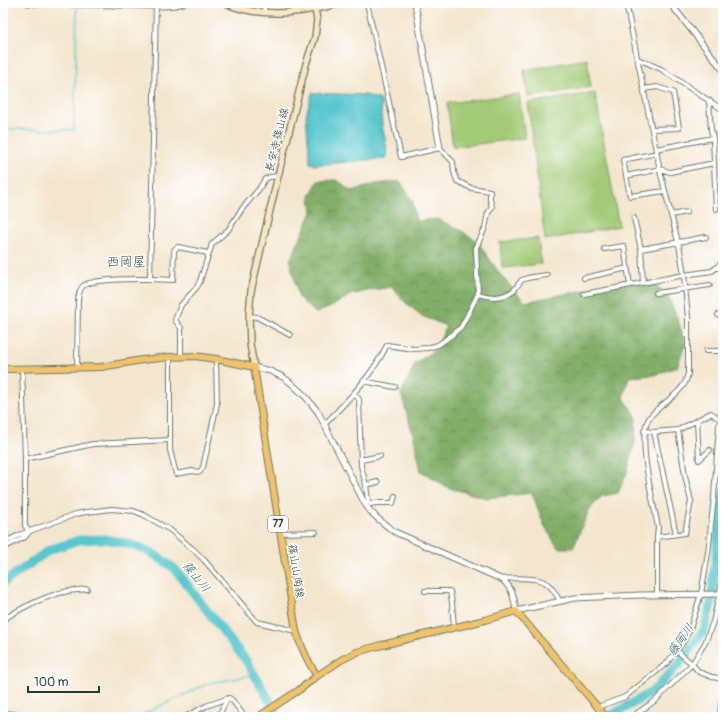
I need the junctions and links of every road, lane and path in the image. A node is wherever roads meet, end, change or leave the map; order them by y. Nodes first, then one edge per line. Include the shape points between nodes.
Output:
1 (28, 3) edge
2 (184, 3) edge
3 (225, 3) edge
4 (266, 3) edge
5 (306, 3) edge
6 (343, 3) edge
7 (367, 3) edge
8 (415, 3) edge
9 (626, 3) edge
10 (670, 3) edge
11 (156, 5) edge
12 (315, 9) junction
13 (263, 13) junction
14 (638, 59) junction
15 (723, 70) edge
16 (644, 89) junction
17 (709, 100) junction
18 (723, 110) edge
19 (652, 129) junction
20 (713, 138) junction
21 (440, 148) junction
22 (657, 151) junction
23 (714, 163) junction
24 (660, 169) junction
25 (278, 176) junction
26 (626, 176) junction
27 (665, 191) junction
28 (716, 209) dead end
29 (687, 212) dead end
30 (671, 214) junction
31 (634, 218) dead end
32 (706, 237) dead end
33 (678, 242) junction
34 (604, 249) dead end
35 (641, 249) junction
36 (208, 252) junction
37 (723, 261) edge
38 (628, 268) junction
39 (716, 268) junction
40 (723, 268) edge
41 (547, 275) dead end
42 (684, 275) junction
43 (584, 278) dead end
44 (150, 279) junction
45 (643, 282) junction
46 (630, 285) junction
47 (710, 285) dead end
48 (685, 289) junction
49 (656, 293) dead end
50 (478, 294) junction
51 (584, 294) dead end
52 (718, 315) dead end
53 (249, 316) junction
54 (723, 316) edge
55 (290, 334) dead end
56 (706, 351) dead end
57 (723, 351) edge
58 (181, 356) junction
59 (170, 357) junction
60 (216, 359) junction
61 (254, 367) junction
62 (3, 368) edge
63 (22, 368) junction
64 (77, 368) junction
65 (363, 381) junction
66 (395, 387) dead end
67 (354, 394) junction
68 (723, 402) edge
69 (720, 419) junction
70 (697, 421) junction
71 (324, 424) junction
72 (678, 430) junction
73 (644, 431) junction
74 (654, 432) junction
75 (170, 440) junction
76 (710, 450) dead end
77 (380, 456) dead end
78 (25, 458) junction
79 (361, 460) junction
80 (378, 482) dead end
81 (366, 485) junction
82 (394, 496) dead end
83 (366, 502) junction
84 (29, 531) junction
85 (316, 532) dead end
86 (280, 533) junction
87 (676, 534) junction
88 (657, 537) junction
89 (3, 542) edge
90 (3, 548) edge
91 (723, 578) edge
92 (502, 579) junction
93 (87, 589) dead end
94 (425, 591) dead end
95 (703, 594) junction
96 (720, 594) edge
97 (657, 595) junction
98 (560, 601) junction
99 (716, 609) junction
100 (516, 611) junction
101 (723, 616) edge
102 (3, 620) edge
103 (454, 627) junction
104 (296, 631) junction
105 (677, 651) junction
106 (691, 663) junction
107 (317, 676) junction
108 (723, 679) edge
109 (723, 684) edge
110 (227, 699) junction
111 (599, 709) junction
112 (3, 713) edge
113 (48, 717) edge
114 (185, 717) edge
115 (218, 717) edge
116 (245, 717) edge
117 (258, 717) edge
118 (606, 717) edge
119 (632, 717) edge
120 (720, 717) edge

1 - 11 street
2 - 11 street
3 - 13 main road
4 - 13 street
5 - 12 street
6 - 12 main road
7 - 21 street via 401,157
8 - 21 street
9 - 14 street
10 - 15 street
11 - 44 street
12 - 13 main road
12 - 25 main road, 長安寺篠山線 via 315,37
14 - 16 street
14 - 17 street via 661,69
16 - 19 street
16 - 19 street via 657,87 674,92 679,128
17 - 18 street
17 - 20 street
19 - 22 street
20 - 22 street
20 - 23 street
21 - 50 street via 453,162 457,181 471,188 490,191 492,207 476,248
22 - 24 street
22 - 26 street via 623,160
23 - 24 street via 670,172
23 - 28 street
24 - 26 street
24 - 27 street
25 - 36 street via 265,179 228,230 212,244
25 - 53 main road, 長安寺篠山線 via 251,291
26 - 27 street via 630,196
27 - 30 street
29 - 30 street
30 - 33 street
31 - 35 street
32 - 33 street
33 - 35 street
33 - 42 street
34 - 38 street via 624,246
35 - 45 street
36 - 44 street via 175,249 173,280
36 - 58 street via 200,281 181,305 175,320 181,328
37 - 39 street
38 - 43 street
38 - 46 street
39 - 40 street
39 - 42 street via 712,272
41 - 50 street via 522,280 515,289 502,297
42 - 45 street
42 - 48 street
44 - 64 street via 90,282 79,291
45 - 46 street
46 - 51 street
47 - 48 street
48 - 49 street
48 - 73 street via 688,374 675,395 648,418
50 - 65 street via 461,327 452,335 438,345 427,348 387,345
52 - 54 street
53 - 55 street via 257,317
53 - 61 main road, 長安寺篠山線
56 - 57 street
58 - 59 main road
58 - 60 main road
59 - 64 main road
59 - 75 street
60 - 61 main road
60 - 75 street via 217,404 200,472 176,474
61 - 71 street via 270,371 291,383 318,412
61 - 86 main road, 篠山山南線 / 77
62 - 63 main road
63 - 64 main road
63 - 78 street
65 - 66 street
65 - 67 street
67 - 71 street
67 - 79 street via 359,398
68 - 69 street
69 - 70 street via 711,414
69 - 95 street
70 - 72 street
70 - 76 street via 699,460
71 - 83 street
72 - 74 street
72 - 87 street via 691,501 685,533
73 - 74 street
73 - 88 street via 645,463 658,527
74 - 87 street
75 - 78 street via 93,444
77 - 79 street
78 - 84 street via 25,526
79 - 81 street
80 - 81 street
81 - 83 street
82 - 83 street via 393,503
83 - 92 street via 380,522 395,532
84 - 89 street
84 - 90 street via 25,537
84 - 104 street via 76,514 112,509 134,511 170,530 194,550 257,622
85 - 86 street
86 - 104 main road, 篠山山南線 / 77
87 - 88 street
88 - 97 street
91 - 96 street
92 - 98 street via 545,581
92 - 100 street via 514,595
93 - 102 street via 47,597
94 - 103 street via 450,591
95 - 96 street
95 - 97 street
95 - 105 street via 690,629
96 - 99 street
97 - 98 street via 576,598
98 - 100 street
99 - 101 street
99 - 106 street via 705,643
100 - 103 main road
100 - 111 main road
103 - 107 main road via 357,652
104 - 107 main road, 篠山山南線 / 77 via 305,656
105 - 106 street
105 - 111 street via 625,697
106 - 108 street via 699,672
106 - 119 street via 656,700
107 - 117 main road
109 - 120 street
110 - 114 street
110 - 115 street
110 - 116 street via 232,700
111 - 118 main road
112 - 113 street

